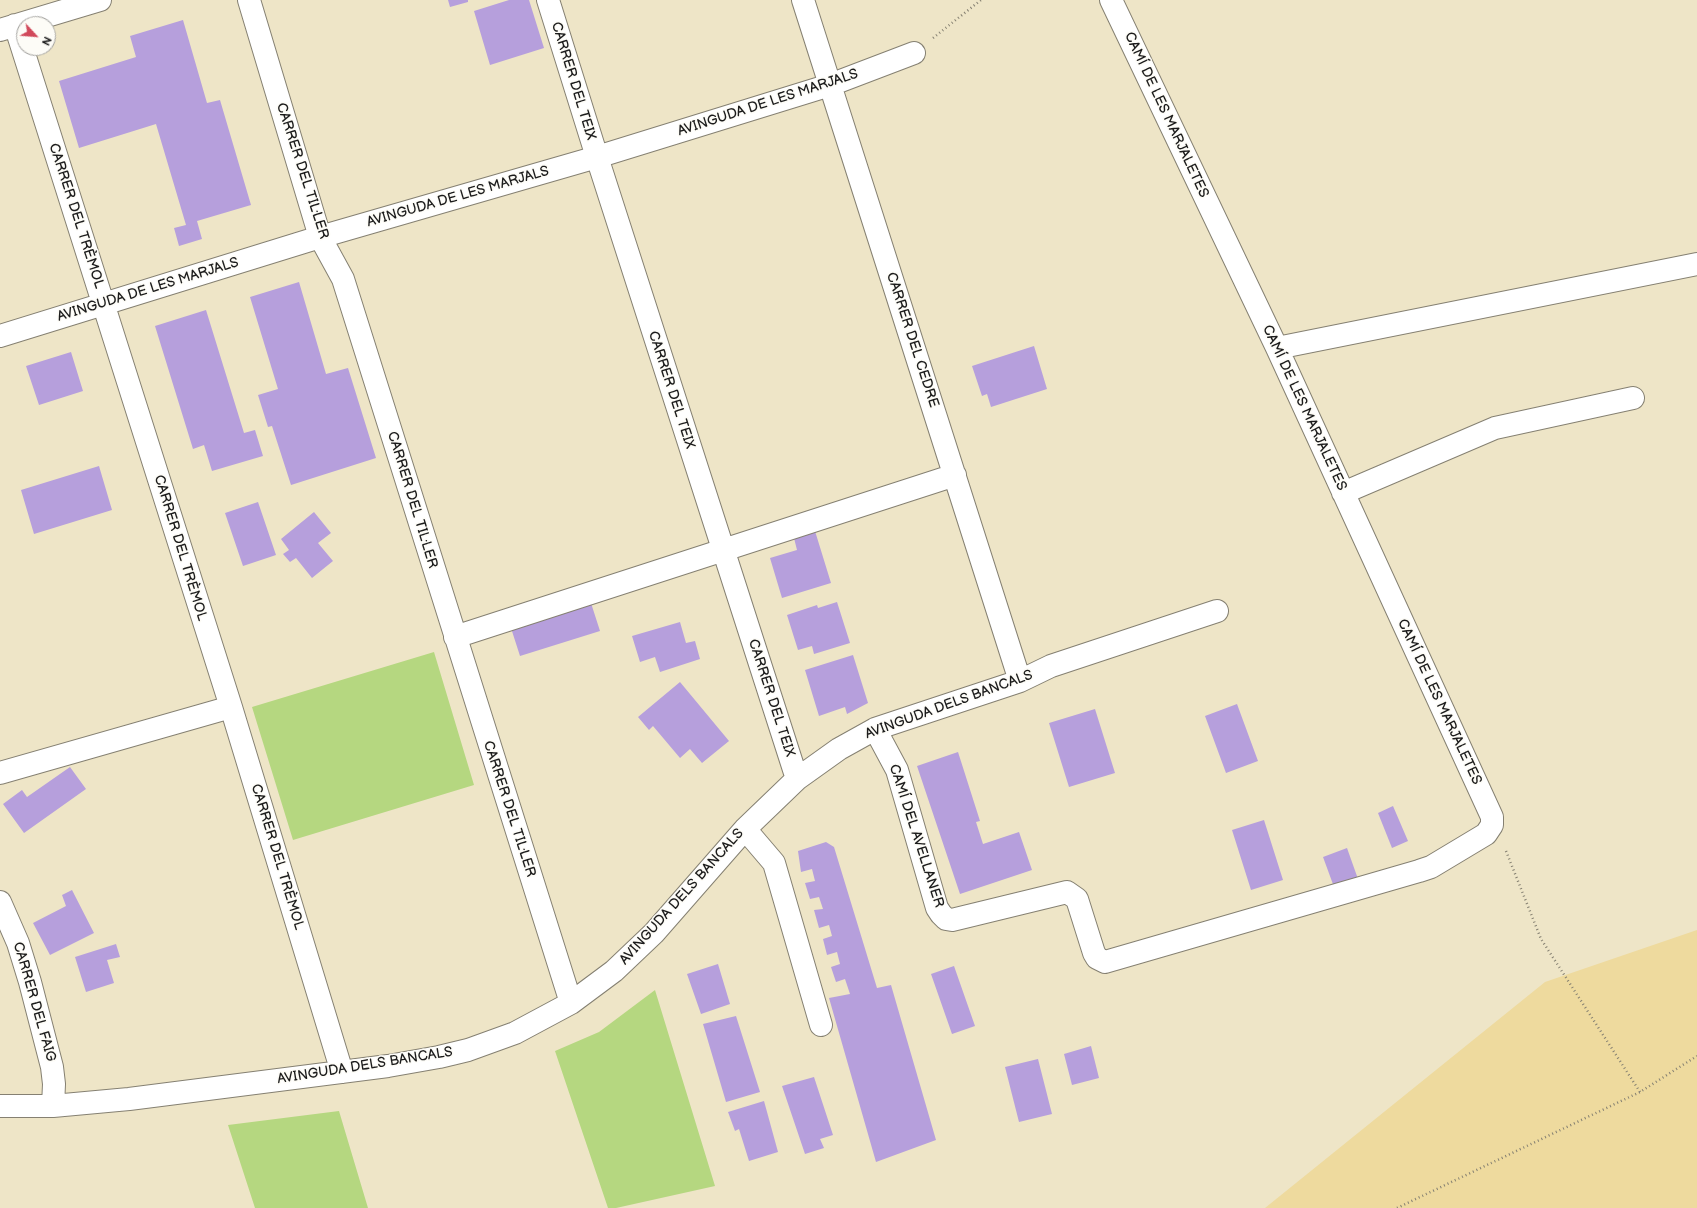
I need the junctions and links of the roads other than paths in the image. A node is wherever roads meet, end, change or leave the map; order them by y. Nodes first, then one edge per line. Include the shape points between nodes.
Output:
1 (100, 0) edge
2 (249, 0) edge
3 (548, 0) edge
4 (802, 0) edge
5 (1111, 0) edge
6 (8, 28) edge
7 (914, 53) road end
8 (830, 85) junction
9 (596, 157) junction
10 (320, 237) junction
11 (1697, 264) edge
12 (103, 303) junction
13 (0, 336) edge
14 (1277, 348) junction
15 (1633, 398) dead end
16 (955, 475) junction
17 (1343, 493) junction
18 (723, 550) junction
19 (1217, 611) dead end
20 (455, 637) junction
21 (1020, 681) junction
22 (230, 707) junction
23 (875, 729) junction
24 (0, 773) edge
25 (797, 779) junction
26 (745, 829) junction
27 (0, 902) edge
28 (1094, 953) joint
29 (571, 1003) junction
30 (821, 1026) dead end
31 (342, 1072) junction
32 (0, 1106) edge
33 (53, 1106) junction

1 - 6 street
2 - 10 street, CARRER DEL TIL·LER
3 - 9 street, CARRER DEL TEIX
4 - 8 street, CARRER DEL CEDRE
5 - 14 street, CAMÍ DE LES MARJALETES
6 - 12 street, CARRER DEL TRÈMOL
7 - 8 street, AVINGUDA DE LES MARJALS
8 - 9 street, AVINGUDA DE LES MARJALS
8 - 16 street, CARRER DEL CEDRE
9 - 10 street, AVINGUDA DE LES MARJALS
9 - 18 street, CARRER DEL TEIX
10 - 12 street, AVINGUDA DE LES MARJALS
10 - 20 street, CARRER DEL TIL·LER via 343,279
11 - 14 street
12 - 13 street, AVINGUDA DE LES MARJALS
12 - 22 street, CARRER DEL TRÈMOL
14 - 17 street, CAMÍ DE LES MARJALETES
15 - 17 street via 1495,428
16 - 18 street
16 - 21 street, CARRER DEL CEDRE
17 - 28 street, CAMÍ DE LES MARJALETES via 1492,817 1492,825 1486,834 1436,864 1419,871 1105,962
18 - 20 street
18 - 25 street, CARRER DEL TEIX
19 - 21 street, AVINGUDA DELS BANCALS via 1051,666
20 - 29 street, CARRER DEL TIL·LER
21 - 23 street, AVINGUDA DELS BANCALS
22 - 24 street
22 - 31 street, CARRER DEL TRÈMOL
23 - 25 street, AVINGUDA DELS BANCALS via 839,749
23 - 28 street, CAMÍ DEL AVELLANER via 896,770 937,908 941,914 946,919 960,919 1067,892 1077,899
25 - 26 street, AVINGUDA DELS BANCALS
26 - 29 street, AVINGUDA DELS BANCALS via 640,948
26 - 30 street via 774,863
27 - 33 street, CARRER DEL FAIG via 18,944 30,982 52,1067
29 - 31 street, AVINGUDA DELS BANCALS via 515,1033 468,1050
31 - 33 street, AVINGUDA DELS BANCALS
32 - 33 street, AVINGUDA DELS BANCALS

